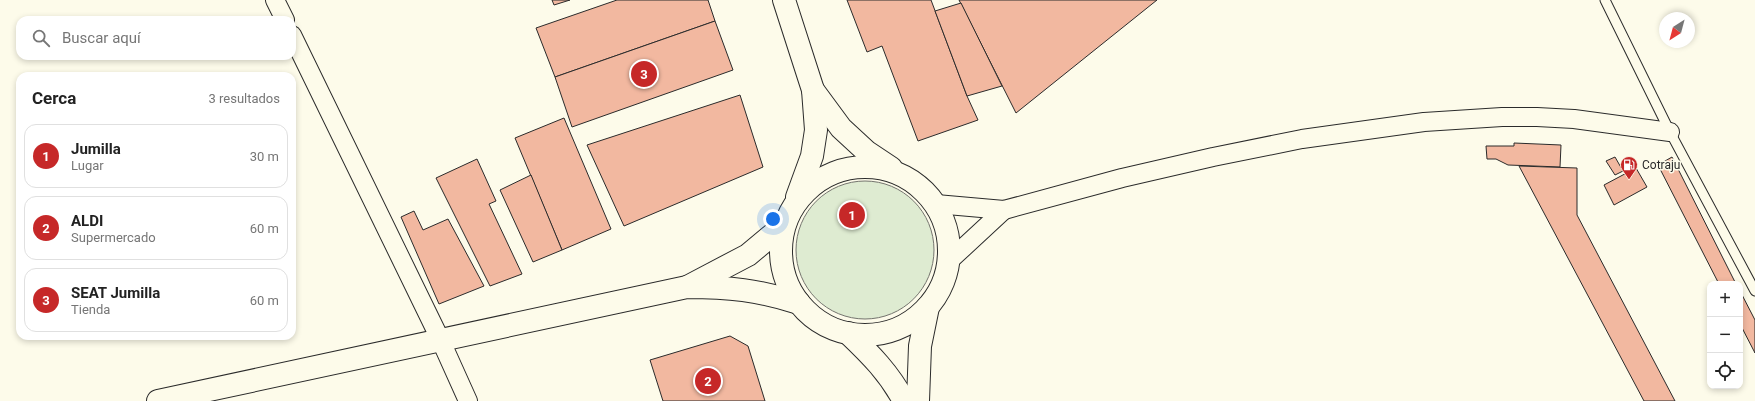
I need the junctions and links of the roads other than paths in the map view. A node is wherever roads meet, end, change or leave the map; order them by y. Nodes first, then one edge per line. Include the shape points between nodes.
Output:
1 (275, 0) edge
2 (784, 0) edge
3 (1605, 0) edge
4 (283, 16) edge
5 (296, 43) edge
6 (814, 90) junction
7 (1670, 132) junction
8 (899, 174) junction
9 (796, 201) junction
10 (936, 204) junction
11 (1004, 210) junction
12 (784, 225) junction
13 (950, 260) junction
14 (687, 287) junction
15 (1755, 291) edge
16 (799, 303) junction
17 (928, 307) junction
18 (848, 333) junction
19 (441, 341) junction
20 (159, 401) edge
21 (468, 401) edge
22 (904, 401) edge
23 (918, 401) edge

1 - 4 street
2 - 6 main road
3 - 7 lane
5 - 19 street
6 - 8 main road via 841,128 867,152
6 - 9 main road via 816,130 812,156
7 - 11 street via 1537,117 1424,122 1302,139 1213,157 1122,178
7 - 15 lane
8 - 9 main road via 871,166 843,169 817,181
8 - 10 main road via 915,183
9 - 12 main road
10 - 11 street
10 - 13 main road via 946,228
11 - 13 street
12 - 14 main road via 748,255
12 - 16 main road via 780,252 785,280
13 - 17 main road via 940,289
14 - 16 main road via 742,289 773,294
14 - 19 main road
16 - 18 main road via 813,317 829,327
17 - 18 main road via 905,325 877,334
17 - 23 main road via 920,346
18 - 22 main road via 894,382
19 - 20 main road
19 - 21 street

